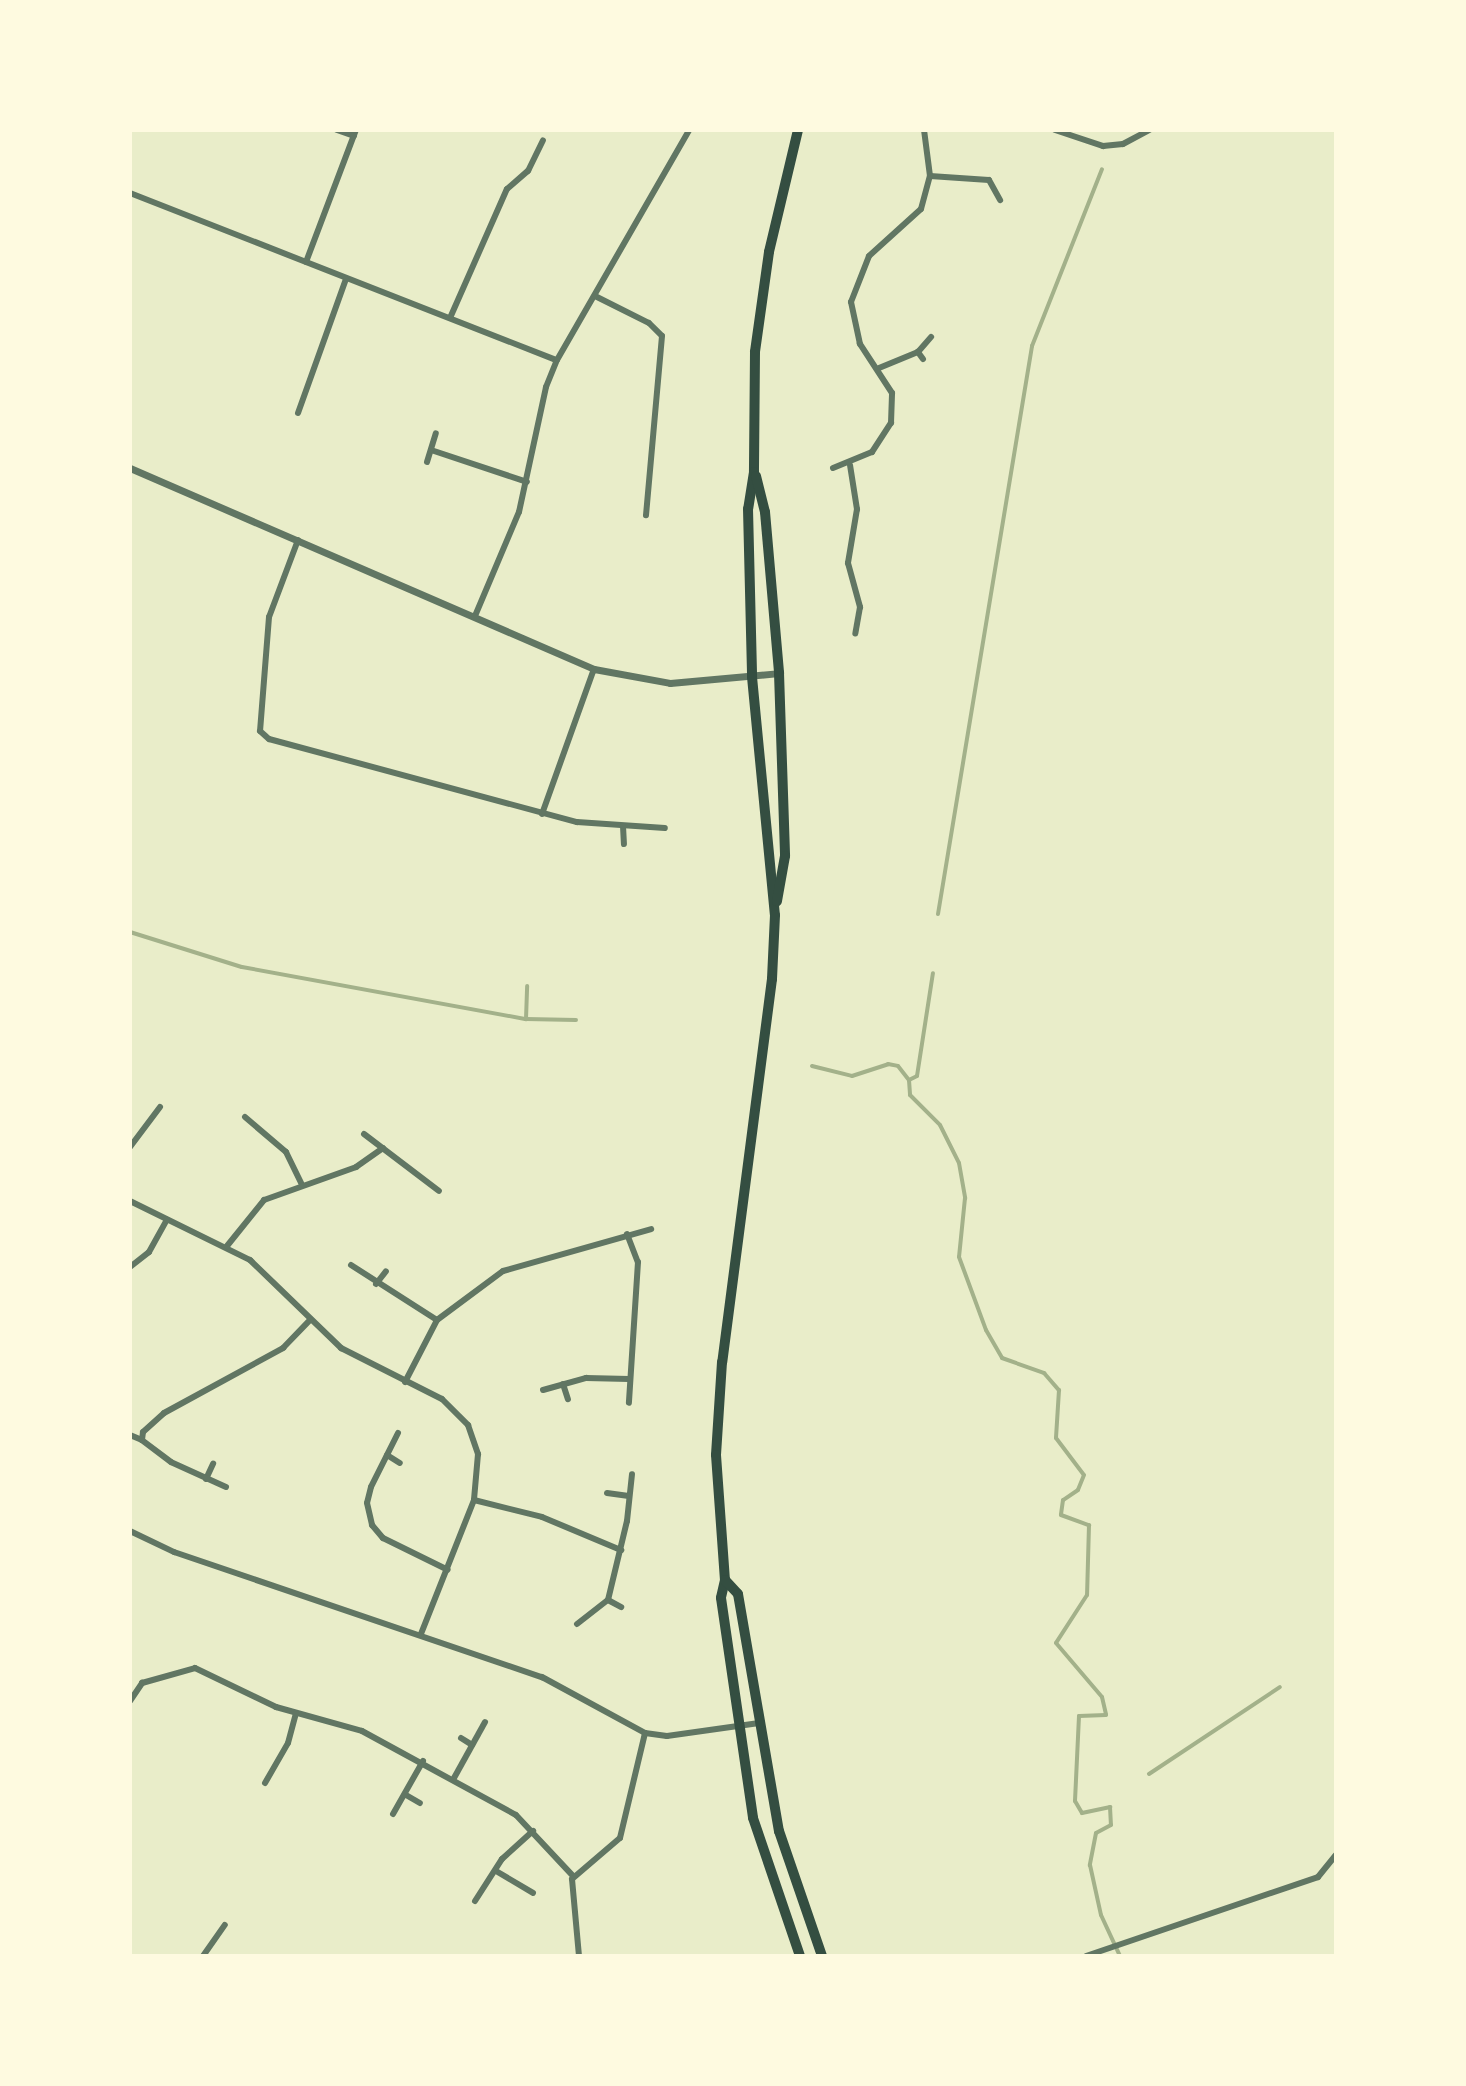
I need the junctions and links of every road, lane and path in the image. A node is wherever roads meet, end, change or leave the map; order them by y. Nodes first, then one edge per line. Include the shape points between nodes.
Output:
1 (337, 130) edge
2 (689, 130) edge
3 (798, 130) edge
4 (924, 130) edge
5 (1055, 130) edge
6 (1149, 130) edge
7 (355, 133) edge
8 (543, 140) dead end
9 (930, 176) junction
10 (130, 193) edge
11 (1000, 200) dead end
12 (306, 262) junction
13 (346, 279) junction
14 (595, 296) junction
15 (450, 318) junction
16 (931, 337) dead end
17 (918, 352) junction
18 (923, 359) dead end
19 (557, 360) junction
20 (879, 368) junction
21 (298, 413) dead end
22 (436, 433) dead end
23 (431, 450) junction
24 (427, 462) dead end
25 (850, 465) junction
26 (130, 468) edge
27 (833, 468) dead end
28 (754, 472) junction
29 (527, 482) junction
30 (646, 515) dead end
31 (298, 540) junction
32 (475, 616) junction
33 (855, 634) dead end
34 (594, 669) junction
35 (779, 673) junction
36 (752, 677) junction
37 (542, 814) junction
38 (623, 826) junction
39 (665, 828) dead end
40 (624, 844) dead end
41 (775, 915) junction
42 (160, 1107) dead end
43 (245, 1117) dead end
44 (364, 1134) dead end
45 (130, 1147) edge
46 (383, 1148) junction
47 (302, 1185) junction
48 (439, 1191) dead end
49 (130, 1201) edge
50 (167, 1220) junction
51 (651, 1229) dead end
52 (627, 1234) junction
53 (227, 1246) junction
54 (351, 1265) dead end
55 (130, 1267) edge
56 (386, 1271) dead end
57 (376, 1284) junction
58 (310, 1320) junction
59 (437, 1320) junction
60 (629, 1379) junction
61 (405, 1382) junction
62 (563, 1384) junction
63 (543, 1390) dead end
64 (568, 1399) dead end
65 (629, 1403) dead end
66 (398, 1433) dead end
67 (130, 1435) edge
68 (142, 1440) junction
69 (387, 1455) junction
70 (400, 1463) dead end
71 (213, 1464) dead end
72 (632, 1474) dead end
73 (206, 1479) junction
74 (226, 1487) dead end
75 (607, 1493) dead end
76 (629, 1496) junction
77 (474, 1500) junction
78 (130, 1531) edge
79 (621, 1550) junction
80 (448, 1570) junction
81 (725, 1580) junction
82 (608, 1600) junction
83 (621, 1607) dead end
84 (577, 1624) dead end
85 (421, 1634) junction
86 (130, 1701) edge
87 (296, 1714) junction
88 (485, 1722) dead end
89 (759, 1723) junction
90 (738, 1725) junction
91 (645, 1733) junction
92 (461, 1738) dead end
93 (472, 1745) junction
94 (423, 1761) junction
95 (454, 1778) junction
96 (265, 1783) dead end
97 (406, 1795) junction
98 (420, 1803) dead end
99 (393, 1814) dead end
100 (533, 1831) junction
101 (1336, 1855) edge
102 (496, 1871) junction
103 (573, 1876) junction
104 (533, 1893) dead end
105 (475, 1901) dead end
106 (225, 1925) dead end
107 (203, 1956) edge
108 (579, 1956) edge
109 (800, 1956) edge
110 (822, 1956) edge
111 (1086, 1956) edge

1 - 7 street
2 - 14 street
3 - 28 highway via 769,252 755,352
4 - 9 street
5 - 6 street via 1103,146 1123,144
7 - 12 street
8 - 15 street via 528,171 507,189
9 - 11 street via 989,180
9 - 20 street via 921,209 869,256 852,293 855,333
10 - 12 street
12 - 13 street
13 - 15 street
13 - 21 street
14 - 19 street
14 - 30 street via 649,323 662,336
15 - 19 street
16 - 17 street
17 - 18 street
17 - 20 street
19 - 29 street via 546,387
20 - 25 street via 892,393 891,423 877,447
22 - 23 street
23 - 24 street
23 - 29 street
25 - 27 street
25 - 33 street via 857,509 848,563 860,607
26 - 31 street
28 - 35 highway via 765,512
28 - 36 highway via 748,509
29 - 32 street
31 - 32 street
31 - 37 street via 269,617 260,731 281,746
32 - 34 street
34 - 36 street via 670,683
34 - 37 street
35 - 36 street
35 - 41 highway via 785,856
36 - 41 highway
37 - 38 street
38 - 39 street
38 - 40 street
41 - 81 highway via 772,979 722,1362 716,1455
42 - 45 street
43 - 47 street via 286,1152
44 - 46 street
46 - 47 street via 356,1167
46 - 48 street
47 - 53 street via 258,1205
49 - 50 street
50 - 53 street
50 - 55 street via 149,1252
51 - 52 street
52 - 59 street via 503,1271
52 - 60 street via 638,1262
53 - 58 street via 265,1272
54 - 57 street
56 - 57 street
57 - 59 street
58 - 61 street via 348,1353
58 - 68 street via 283,1348 254,1367 164,1413
59 - 61 street
60 - 62 street via 594,1377
60 - 65 street
61 - 77 street via 450,1404 468,1425 478,1454
62 - 63 street
62 - 64 street
66 - 69 street
67 - 68 street
68 - 73 street
69 - 70 street
69 - 80 street via 367,1503 372,1525 383,1538
71 - 73 street
72 - 76 street
73 - 74 street
75 - 76 street
76 - 79 street
77 - 79 street via 542,1517
77 - 80 street
78 - 85 street via 174,1552
79 - 82 street
80 - 85 street
81 - 89 highway via 738,1594
81 - 90 highway via 721,1598
82 - 83 street
82 - 84 street
85 - 91 street via 542,1677
86 - 87 street via 150,1679 195,1668
87 - 94 street via 362,1731
87 - 96 street via 288,1743
88 - 93 street
89 - 90 street
89 - 110 highway via 779,1831
90 - 91 street via 667,1736
90 - 109 highway via 753,1818
91 - 103 street via 620,1838
92 - 93 street
93 - 95 street
94 - 95 street
94 - 97 street
95 - 100 street
97 - 98 street
97 - 99 street
100 - 102 street
100 - 103 street
101 - 111 street via 1318,1877
102 - 104 street
102 - 105 street
103 - 108 street
106 - 107 street

